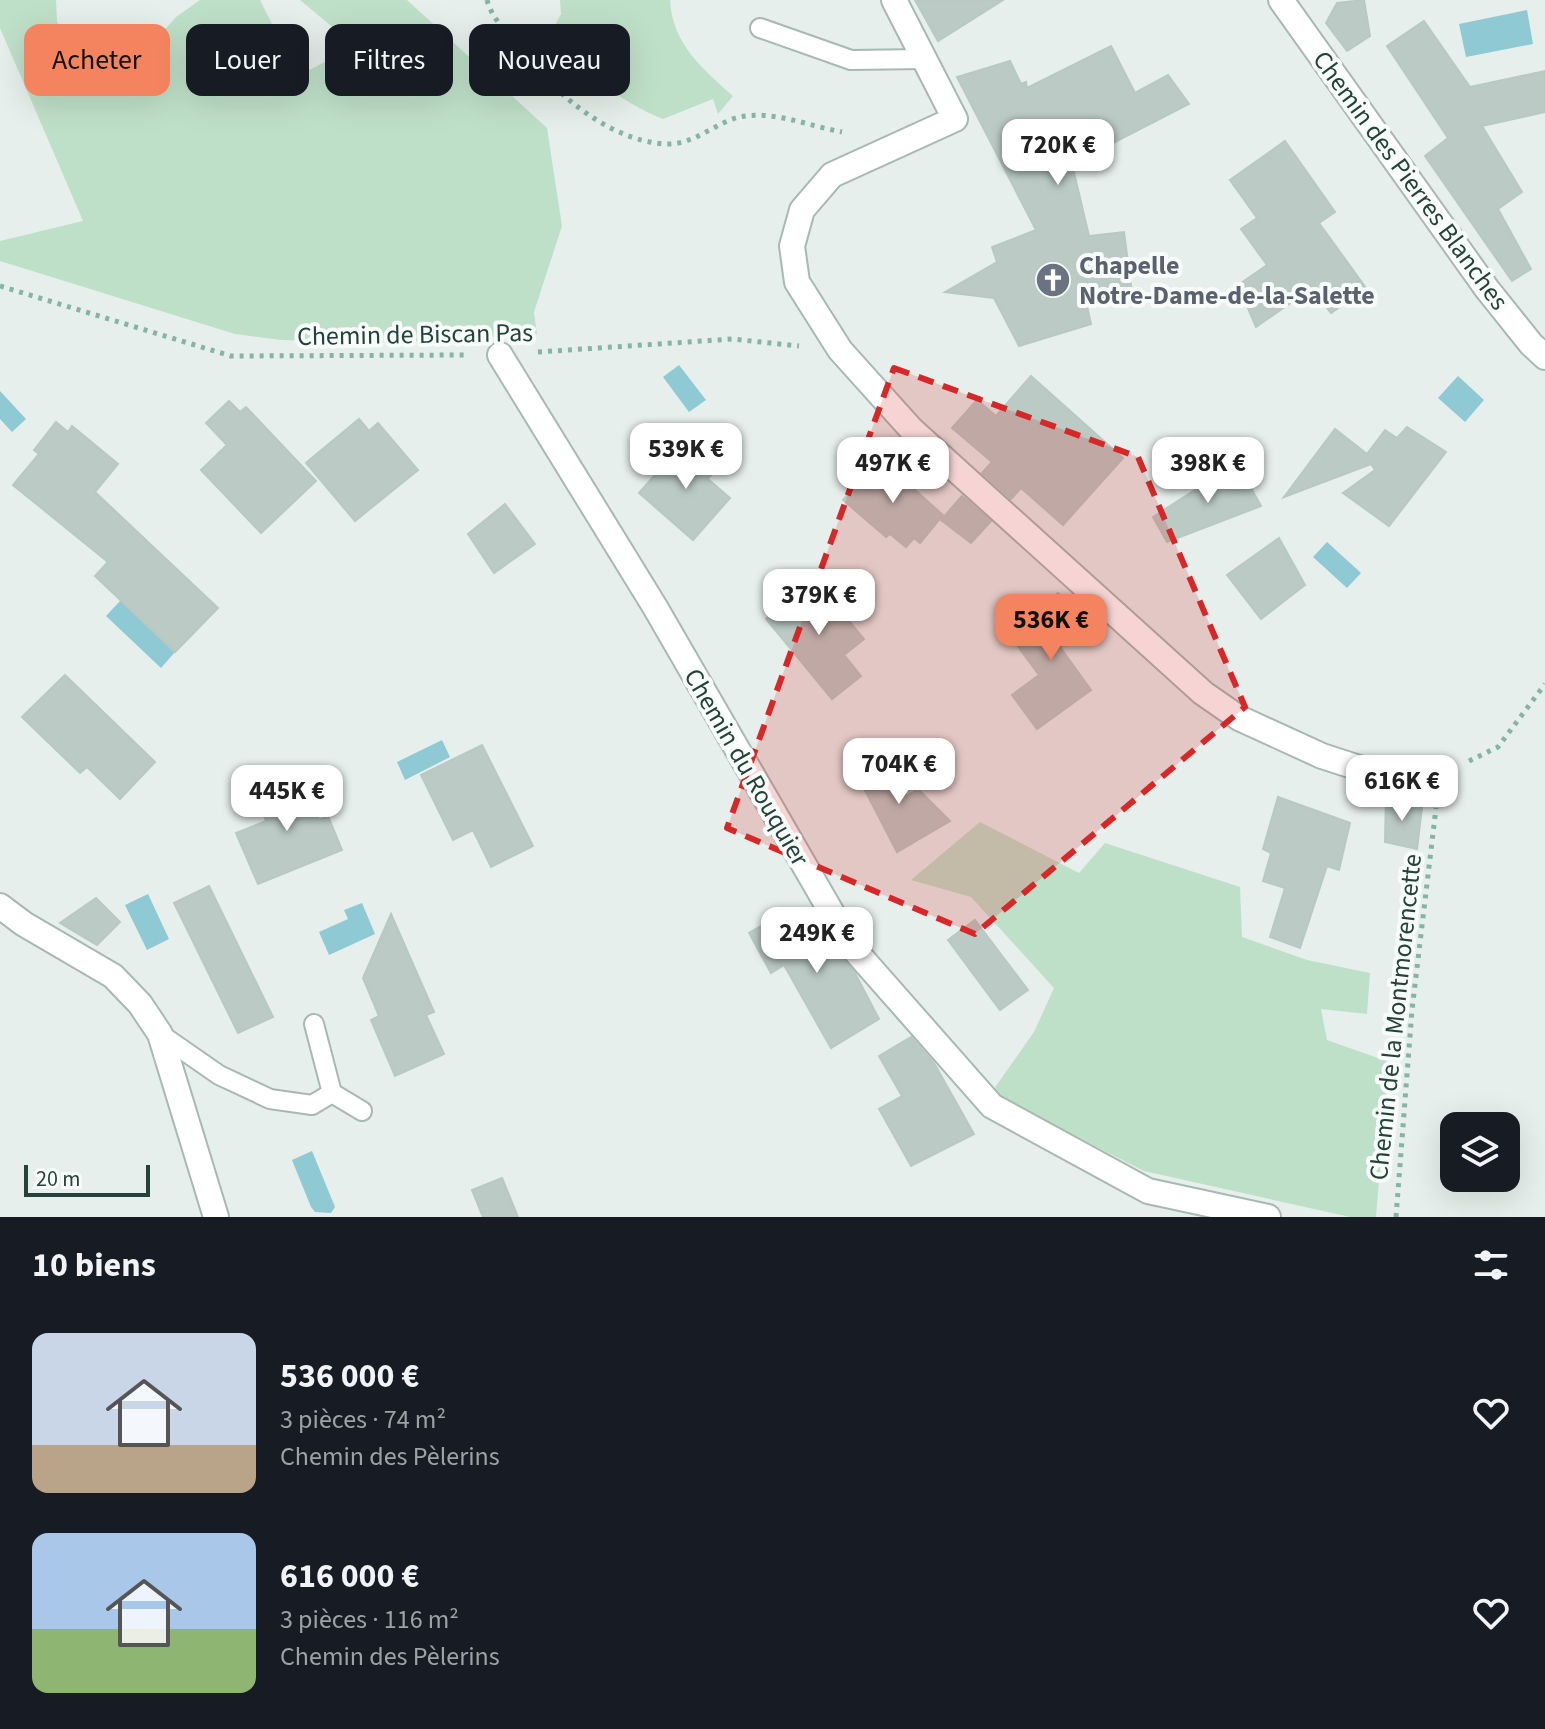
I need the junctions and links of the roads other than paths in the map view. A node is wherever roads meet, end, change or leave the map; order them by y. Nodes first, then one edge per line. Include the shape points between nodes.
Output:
1 (894, 0) edge
2 (1282, 0) edge
3 (760, 28) dead end
4 (924, 59) junction
5 (1540, 348) edge
6 (500, 355) road end
7 (1440, 774) road end
8 (0, 906) edge
9 (314, 1024) dead end
10 (160, 1034) junction
11 (332, 1093) junction
12 (362, 1111) dead end
13 (216, 1217) edge
14 (1268, 1217) edge

1 - 4 street
2 - 5 street, Chemin des Pierres Blanches via 1487,289
3 - 4 lane via 851,60
4 - 7 street via 955,119 832,175 802,210 792,246 797,282 840,350 912,430 1203,693 1239,718 1322,756 1393,779
6 - 14 street, Chemin du Rouquier via 655,607 851,946 992,1106 1148,1191
8 - 10 street via 113,976
9 - 11 lane
10 - 11 lane via 219,1075 270,1099 312,1105
10 - 13 street
11 - 12 lane

